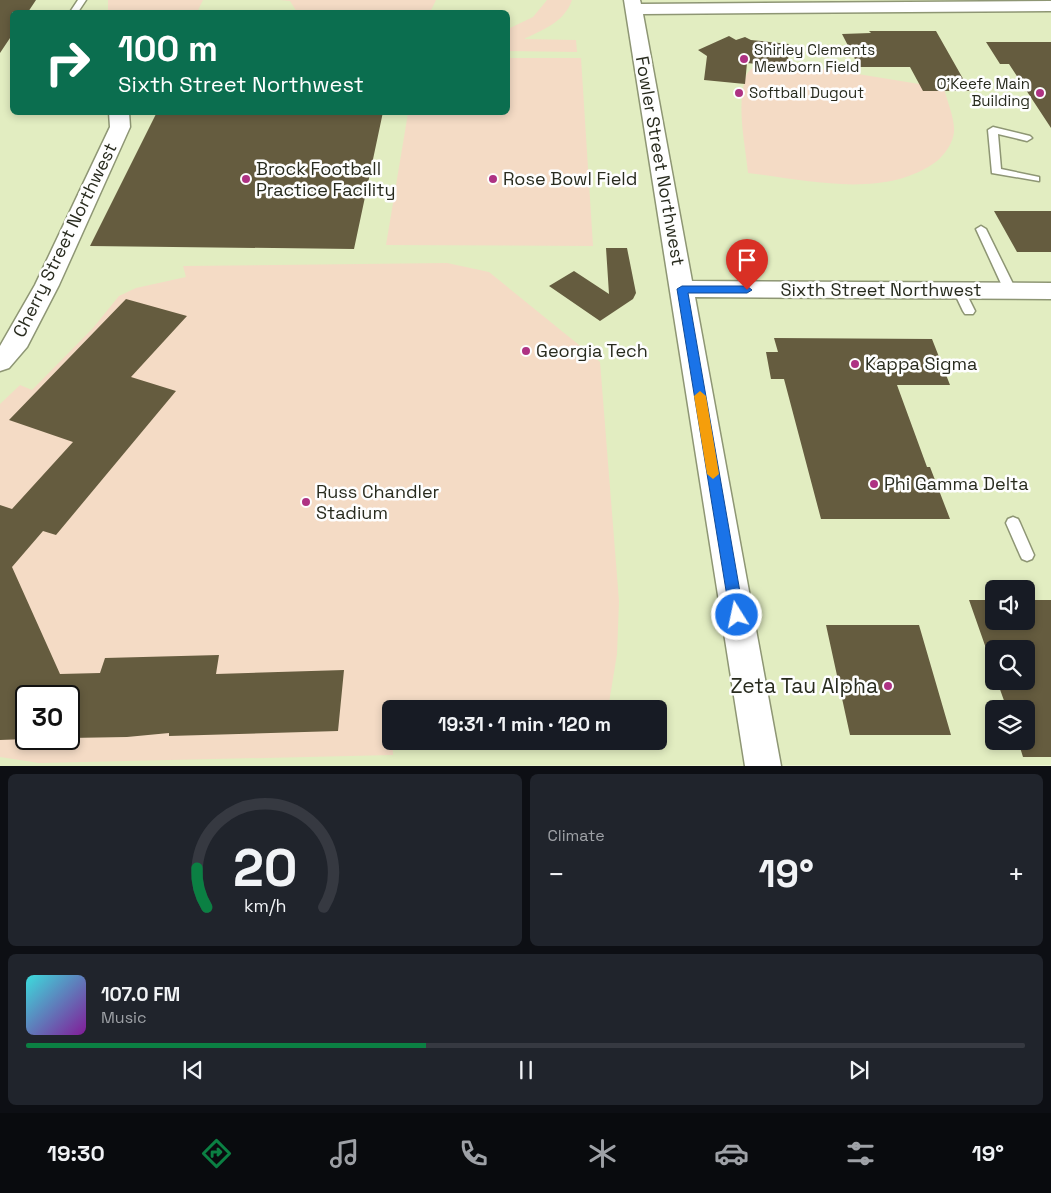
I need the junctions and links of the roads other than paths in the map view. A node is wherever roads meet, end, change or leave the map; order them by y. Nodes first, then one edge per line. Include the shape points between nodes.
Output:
1 (1047, 3) edge
2 (784, 4) edge
3 (633, 5) edge
4 (119, 115) edge
5 (1027, 138) dead end
6 (1034, 179) dead end
7 (980, 229) dead end
8 (682, 289) junction
9 (1010, 290) junction
10 (1051, 290) edge
11 (0, 362) edge
12 (1013, 523) dead end
13 (1027, 555) dead end
14 (763, 766) edge

1 - 2 street
2 - 3 street
3 - 8 street, Fowler Street Northwest
4 - 11 street, Cherry Street Northwest via 120,127 47,285 14,347
5 - 6 lane via 993,130 996,171
7 - 9 lane
8 - 9 street, Sixth Street Northwest via 964,300
8 - 14 street, Fowler Street Northwest
9 - 10 street, Sixth Street Northwest
12 - 13 lane

